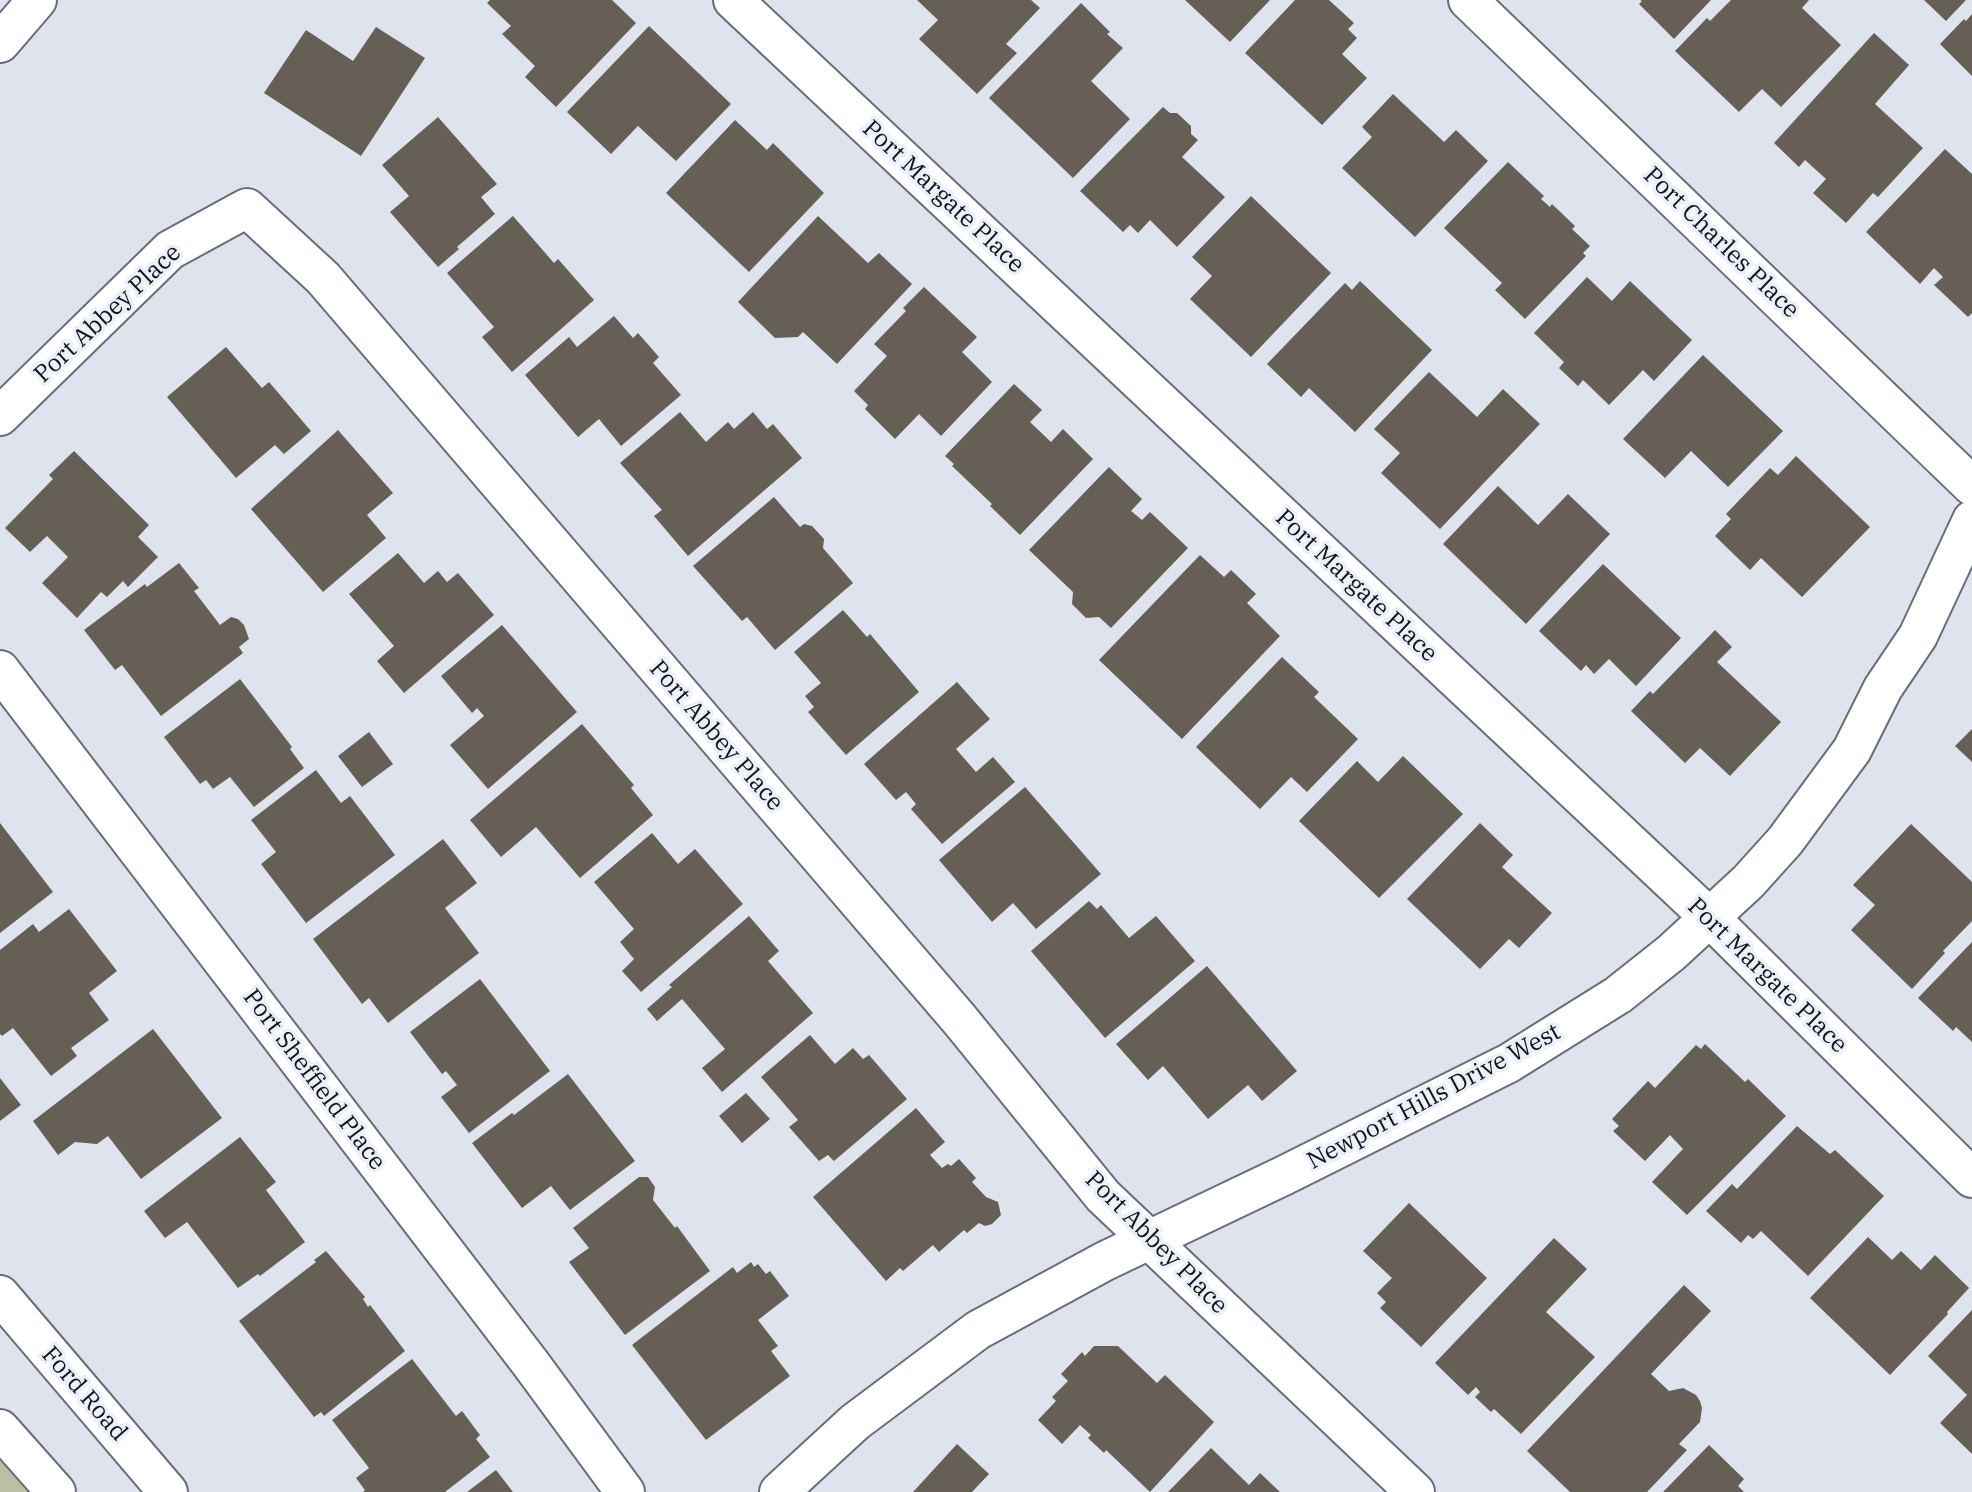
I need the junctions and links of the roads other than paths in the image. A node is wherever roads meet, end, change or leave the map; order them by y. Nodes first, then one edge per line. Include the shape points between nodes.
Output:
1 (37, 0) edge
2 (733, 0) edge
3 (1468, 0) edge
4 (0, 43) edge
5 (0, 416) edge
6 (1972, 486) edge
7 (1972, 520) edge
8 (0, 670) edge
9 (1710, 918) junction
10 (1972, 1178) edge
11 (1150, 1239) junction
12 (0, 1295) edge
13 (0, 1429) edge
14 (56, 1492) edge
15 (168, 1492) edge
16 (625, 1492) edge
17 (779, 1492) edge
18 (1415, 1492) edge

1 - 4 street
2 - 9 street, Port Margate Place
3 - 6 street, Port Charles Place
5 - 11 street, Port Abbey Place via 170,250 247,208 323,278 951,1010 1103,1196
7 - 9 street, Newport Hills Drive West via 1918,635 1883,688 1852,750 1785,841
8 - 16 street, Port Sheffield Place
9 - 10 street, Port Margate Place
9 - 11 street, Newport Hills Drive West via 1618,995 1539,1046
11 - 17 street, Newport Hills Drive West via 978,1330 855,1422
11 - 18 street, Port Abbey Place
12 - 15 street, Ford Road
13 - 14 street

